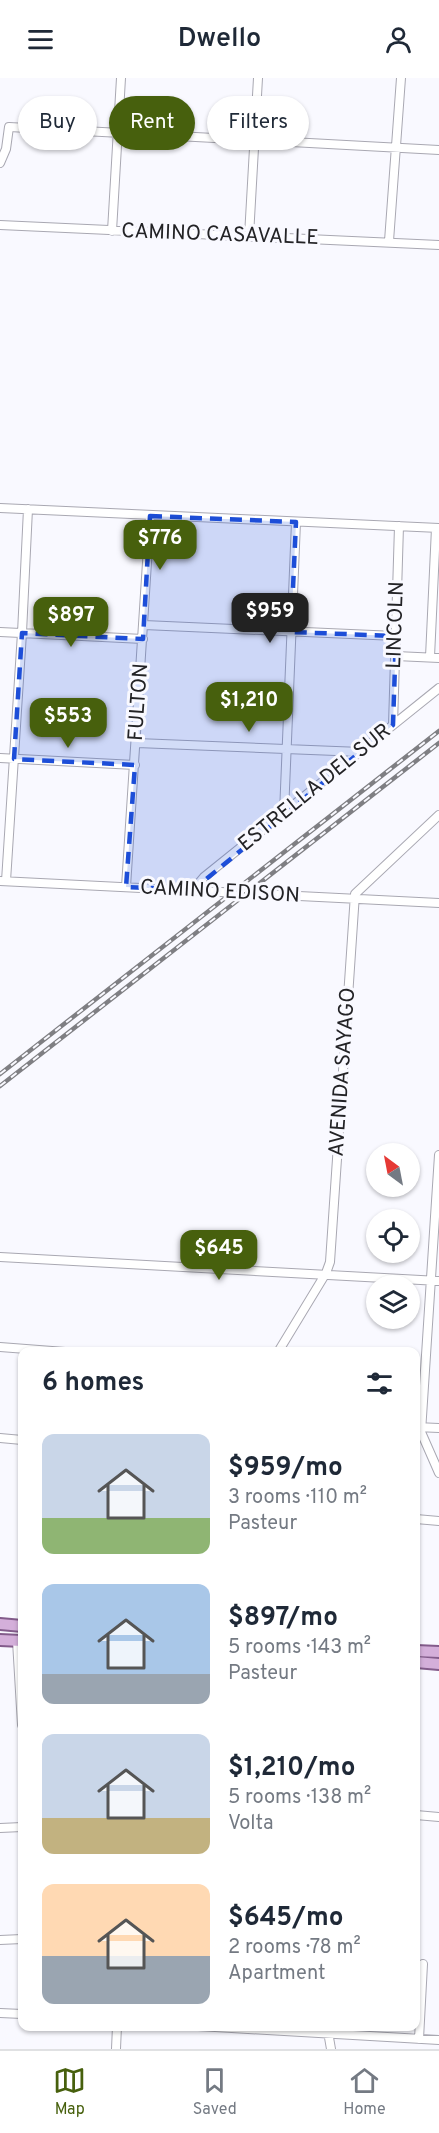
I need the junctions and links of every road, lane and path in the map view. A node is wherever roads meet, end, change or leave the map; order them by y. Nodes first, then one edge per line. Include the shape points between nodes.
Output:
1 (121, 78) edge
2 (258, 78) edge
3 (401, 78) edge
4 (120, 96) edge
5 (257, 96) edge
6 (109, 133) edge
7 (309, 143) edge
8 (396, 147) junction
9 (117, 150) edge
10 (254, 150) edge
11 (439, 150) edge
12 (0, 163) edge
13 (0, 225) edge
14 (112, 231) junction
15 (249, 236) junction
16 (389, 241) junction
17 (439, 244) edge
18 (0, 508) edge
19 (28, 509) junction
20 (150, 516) junction
21 (296, 522) junction
22 (399, 526) junction
23 (437, 528) edge
24 (144, 625) junction
25 (0, 632) edge
26 (291, 632) junction
27 (22, 633) junction
28 (396, 636) junction
29 (143, 639) junction
30 (396, 656) junction
31 (430, 657) junction
32 (439, 658) edge
33 (439, 688) edge
34 (393, 725) junction
35 (136, 742) junction
36 (286, 747) junction
37 (361, 752) junction
38 (0, 758) edge
39 (14, 759) junction
40 (135, 765) junction
41 (284, 813) junction
42 (439, 815) edge
43 (3, 881) edge
44 (126, 887) junction
45 (193, 890) junction
46 (354, 898) junction
47 (439, 903) edge
48 (439, 1155) edge
49 (0, 1257) edge
50 (326, 1273) junction
51 (435, 1280) edge
52 (0, 1347) edge
53 (281, 1347) edge
54 (18, 1348) edge
55 (420, 1418) edge
56 (420, 1427) edge
57 (439, 1428) edge
58 (420, 1430) edge
59 (0, 1438) edge
60 (18, 1440) edge
61 (439, 1473) edge
62 (420, 1519) edge
63 (439, 1521) edge
64 (0, 1624) edge
65 (18, 1626) edge
66 (0, 1640) edge
67 (18, 1641) edge
68 (420, 1651) edge
69 (439, 1652) edge
70 (420, 1662) edge
71 (439, 1664) edge
72 (420, 1815) edge
73 (439, 1817) edge
74 (18, 1827) edge
75 (0, 1828) edge
76 (18, 1939) edge
77 (0, 1940) edge
78 (423, 1964) dead end
79 (0, 2013) edge
80 (18, 2014) edge
81 (420, 2020) edge
82 (117, 2031) edge
83 (327, 2031) edge
84 (337, 2031) edge
85 (419, 2031) edge
86 (419, 2039) junction
87 (439, 2040) edge
88 (116, 2049) edge
89 (331, 2049) edge

1 - 4 street
2 - 5 street
3 - 8 street
6 - 12 street via 9,127
7 - 8 street
8 - 11 street
8 - 16 street
9 - 14 street
10 - 15 street
13 - 14 street, CAMINO CASAVALLE
14 - 15 street, CAMINO CASAVALLE
15 - 16 street, CAMINO CASAVALLE
16 - 17 street, CAMINO CASAVALLE
18 - 19 street
19 - 20 street
19 - 27 street
20 - 21 street
20 - 24 street, FULTON
21 - 22 street
21 - 26 street
22 - 23 street
22 - 28 street, LINCOLN
23 - 31 street
24 - 26 street
24 - 29 street, FULTON
25 - 27 street
26 - 28 street
26 - 36 street
27 - 29 street
27 - 39 street
28 - 30 street, LINCOLN
29 - 35 street, FULTON
30 - 31 street
30 - 34 street, LINCOLN
31 - 32 street
33 - 34 street, ESTRELLA DEL SUR
34 - 37 street, ESTRELLA DEL SUR
35 - 36 street
35 - 40 street, FULTON
36 - 37 street
36 - 41 street
37 - 41 street, ESTRELLA DEL SUR
38 - 39 street
39 - 40 street
39 - 43 street
40 - 44 street, FULTON
41 - 45 street, ESTRELLA DEL SUR
42 - 46 street via 356,891
43 - 44 street, CAMINO EDISON
44 - 45 street, CAMINO EDISON
45 - 46 street, CAMINO EDISON
46 - 47 street, CAMINO EDISON
46 - 50 street, AVENIDA SAYAGO via 330,1262
48 - 51 street
49 - 50 street
50 - 51 street
50 - 53 street, AVENIDA SAYAGO
51 - 55 street
52 - 54 street
56 - 57 street
58 - 61 street
59 - 60 street
62 - 63 street
64 - 65 main road
66 - 67 main road
68 - 69 main road
70 - 71 main road
72 - 73 street
74 - 75 street
76 - 77 street
78 - 81 street
79 - 80 street
82 - 88 street
83 - 89 street
84 - 86 street
85 - 86 street
86 - 87 street

